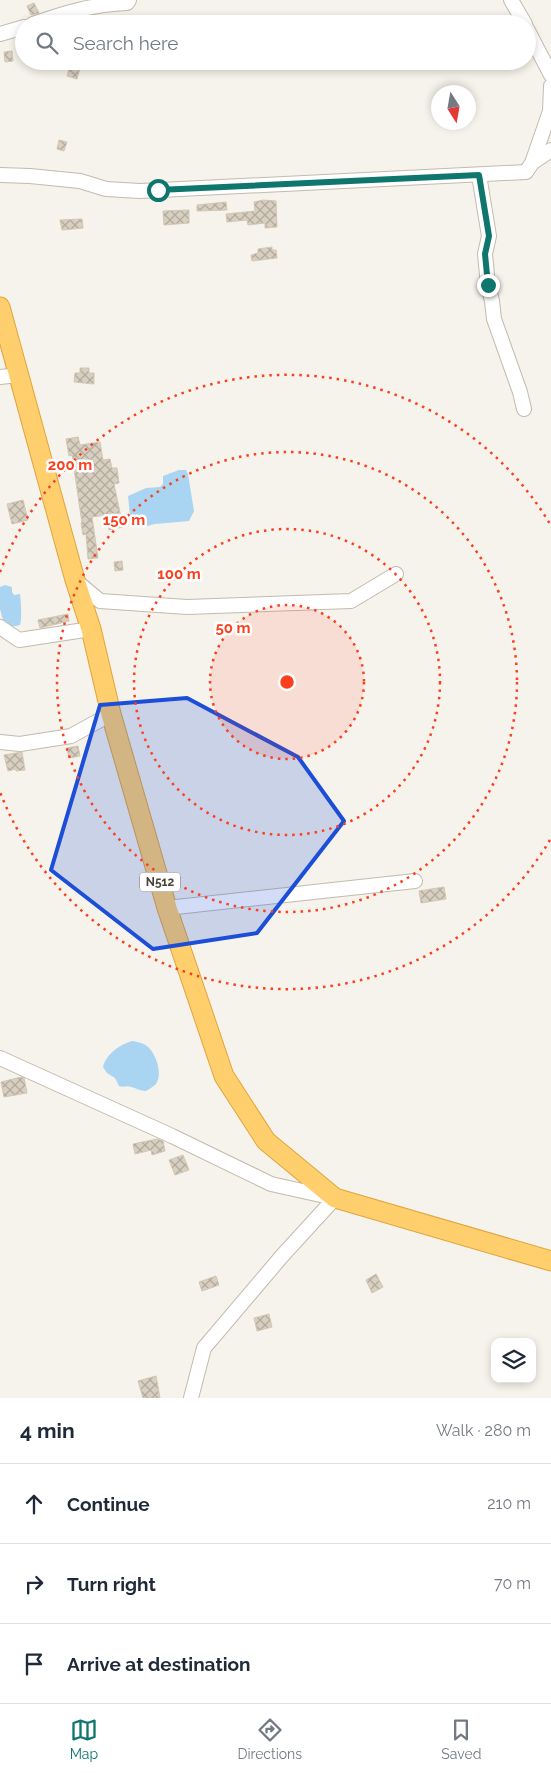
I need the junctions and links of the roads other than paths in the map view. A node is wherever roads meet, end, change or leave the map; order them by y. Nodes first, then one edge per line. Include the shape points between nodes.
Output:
1 (129, 0) edge
2 (511, 0) edge
3 (61, 15) edge
4 (520, 15) edge
5 (15, 30) edge
6 (0, 34) edge
7 (536, 46) edge
8 (551, 75) edge
9 (551, 86) edge
10 (551, 150) edge
11 (532, 163) junction
12 (0, 175) edge
13 (479, 175) junction
14 (0, 307) edge
15 (9, 376) edge
16 (524, 409) dead end
17 (396, 574) dead end
18 (75, 580) junction
19 (0, 627) edge
20 (92, 629) junction
21 (111, 714) junction
22 (0, 742) edge
23 (414, 881) dead end
24 (167, 908) junction
25 (0, 1058) edge
26 (335, 1198) junction
27 (551, 1261) edge
28 (191, 1398) edge

1 - 3 street via 127,3 108,3
2 - 4 street
5 - 6 street
7 - 8 street
9 - 11 street via 550,111
10 - 11 street
11 - 13 street via 526,172
12 - 13 street via 80,181 106,189 140,191
13 - 16 street via 489,236 485,254 494,319
14 - 15 highway, N512
15 - 18 highway, N512
17 - 18 street via 351,601 187,607 100,602
18 - 20 highway, N512
19 - 20 street via 19,640
20 - 21 highway, N512
21 - 22 street via 71,736 20,744
21 - 24 highway, N512
23 - 24 street
24 - 26 highway, N512 via 224,1076 266,1140
25 - 26 street via 271,1184
26 - 27 highway, N512
26 - 28 street via 204,1348

